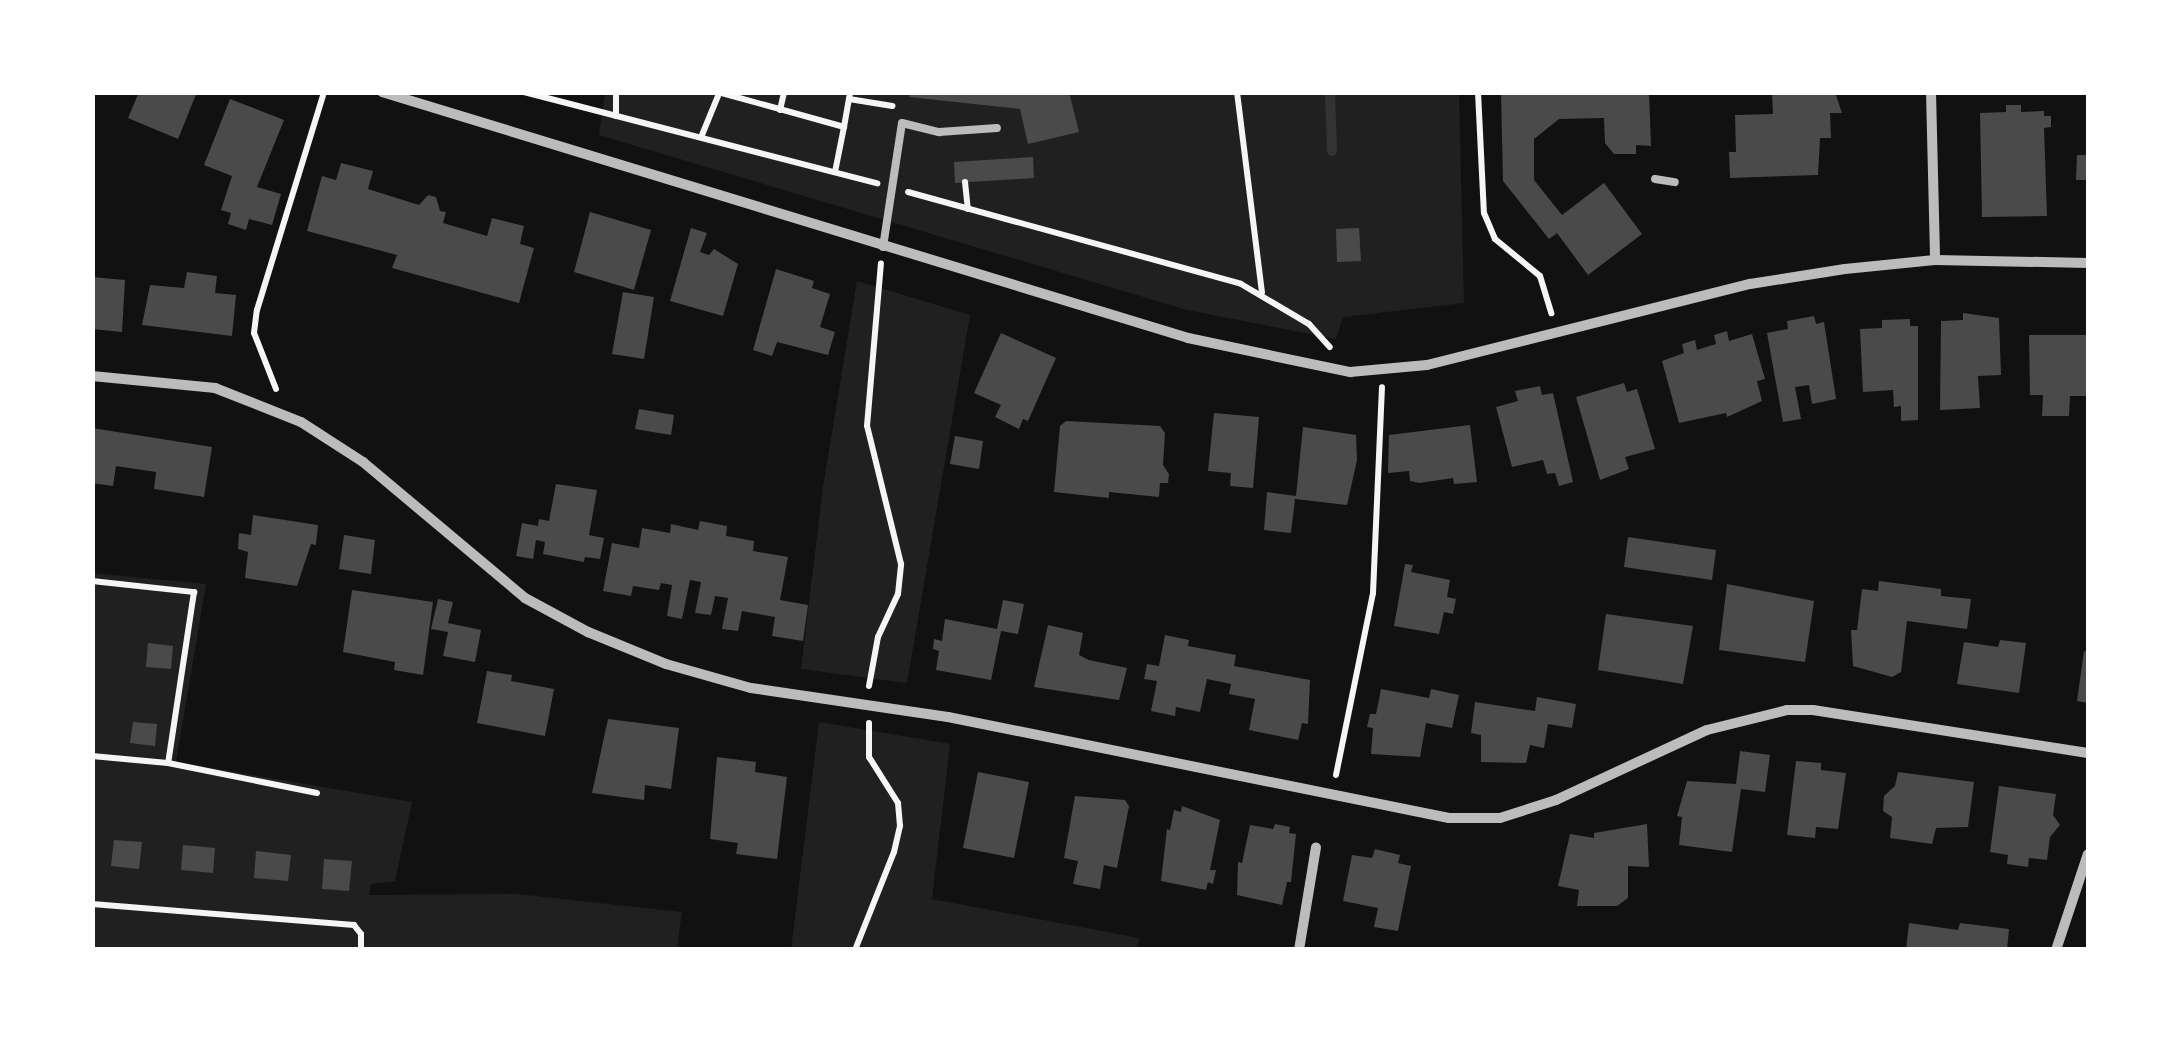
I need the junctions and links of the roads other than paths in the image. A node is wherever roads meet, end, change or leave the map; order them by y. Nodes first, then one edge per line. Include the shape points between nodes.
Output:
1 (382, 92) edge
2 (1931, 92) edge
3 (997, 128) dead end
4 (1655, 179) dead end
5 (1675, 182) dead end
6 (883, 248) junction
7 (1935, 260) junction
8 (2088, 263) edge
9 (92, 376) edge
10 (2088, 753) edge
11 (1316, 847) dead end
12 (2088, 854) edge
13 (1299, 950) edge
14 (2056, 950) edge

1 - 6 street
2 - 7 street
3 - 6 lane via 939,132 902,123
4 - 5 lane
6 - 7 street via 1188,338 1350,372 1383,371 1556,333 1750,284
7 - 8 street
9 - 10 street via 215,388 301,422 363,462 525,598 666,664 752,688 866,704 1450,818 1500,818 1556,800 1708,730 1787,710
11 - 13 street
12 - 14 street

